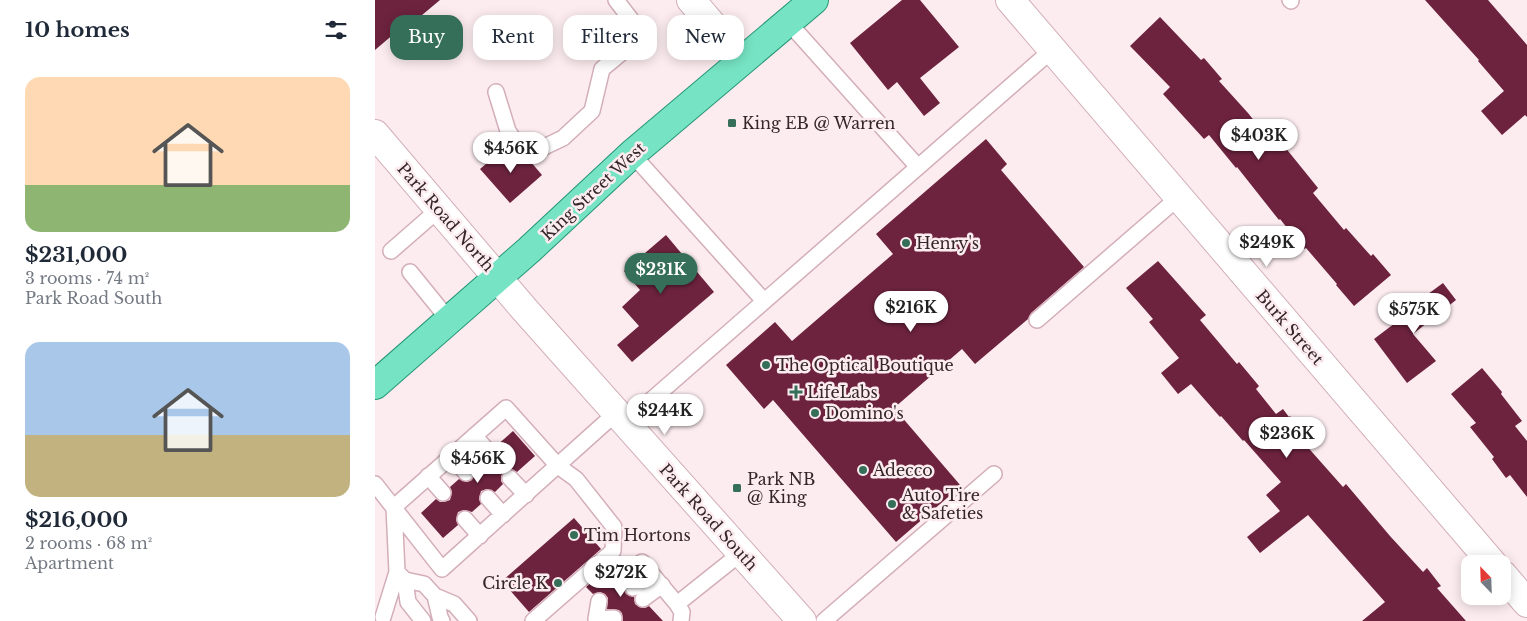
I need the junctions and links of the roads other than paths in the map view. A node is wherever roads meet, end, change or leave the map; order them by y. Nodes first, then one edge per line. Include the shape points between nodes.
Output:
1 (616, 0) edge
2 (691, 0) edge
3 (813, 0) edge
4 (1010, 0) edge
5 (704, 15) edge
6 (788, 22) junction
7 (1052, 50) junction
8 (744, 58) edge
9 (742, 60) edge
10 (496, 92) dead end
11 (375, 134) edge
12 (631, 154) junction
13 (919, 167) junction
14 (1179, 197) junction
15 (438, 210) junction
16 (391, 251) dead end
17 (410, 272) dead end
18 (497, 277) junction
19 (764, 301) junction
20 (449, 320) junction
21 (1037, 320) dead end
22 (375, 385) edge
23 (621, 418) junction
24 (474, 436) junction
25 (489, 452) dead end
26 (452, 456) junction
27 (558, 466) junction
28 (466, 473) dead end
29 (994, 474) dead end
30 (428, 476) junction
31 (510, 478) dead end
32 (375, 484) edge
33 (443, 493) dead end
34 (525, 495) junction
35 (488, 498) dead end
36 (394, 506) junction
37 (503, 515) junction
38 (465, 519) dead end
39 (480, 536) junction
40 (741, 553) junction
41 (1485, 555) edge
42 (401, 576) junction
43 (662, 585) junction
44 (1511, 585) edge
45 (435, 596) junction
46 (677, 604) junction
47 (1527, 604) edge
48 (382, 616) edge
49 (423, 621) edge
50 (442, 621) edge
51 (469, 621) edge
52 (533, 621) edge
53 (681, 621) edge
54 (802, 621) edge
55 (824, 621) edge

1 - 10 lane via 636,26 637,36 603,69 592,111 563,138 528,152 508,131
2 - 5 street
3 - 6 main road, King Street West
4 - 7 street, Burk Street
6 - 8 main road, King Street West
6 - 13 lane
7 - 13 lane
7 - 14 street, Burk Street
9 - 12 main road, King Street West
11 - 15 street, Park Road North
12 - 18 main road, King Street West
12 - 19 lane
13 - 19 lane
14 - 21 lane
14 - 41 street, Burk Street
15 - 16 lane
15 - 18 street, Park Road North
17 - 20 lane
18 - 20 main road, King Street West
18 - 23 street, Park Road South
19 - 23 lane
20 - 22 main road, King Street West
23 - 27 lane
23 - 40 street, Park Road South
24 - 25 lane
24 - 26 lane
24 - 27 lane via 506,408
26 - 28 lane
26 - 30 lane
27 - 34 lane
27 - 52 lane via 577,479 613,527 613,551
29 - 55 lane
30 - 33 lane
30 - 36 lane
31 - 34 lane
32 - 36 lane
34 - 37 lane
35 - 37 lane
36 - 39 lane via 442,570
36 - 42 lane
37 - 39 lane
38 - 39 lane
40 - 46 lane
40 - 54 street, Park Road South
42 - 45 lane via 424,584
42 - 48 lane
42 - 49 lane via 407,602
43 - 43 lane via 651,573 633,588
43 - 46 lane
44 - 47 street
45 - 50 lane
45 - 51 lane via 454,604
46 - 53 lane via 682,612

